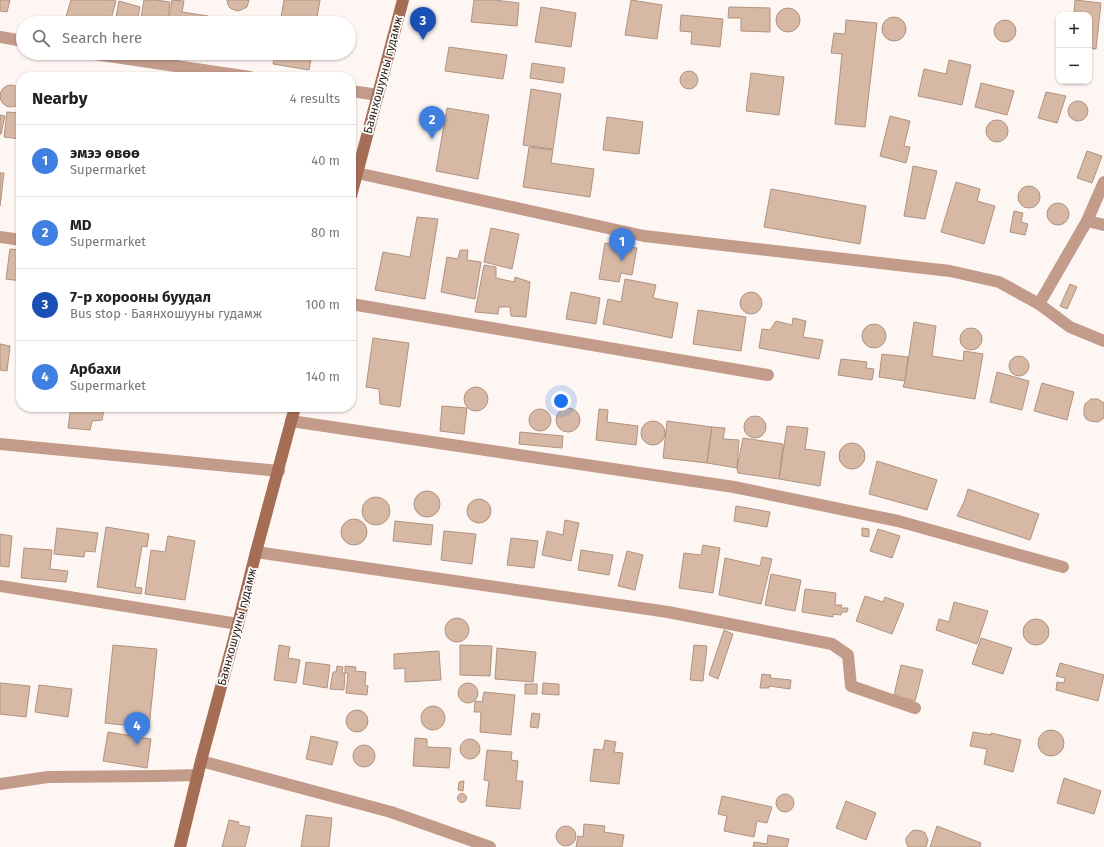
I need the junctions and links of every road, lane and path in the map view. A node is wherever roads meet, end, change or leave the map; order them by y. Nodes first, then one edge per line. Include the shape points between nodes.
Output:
1 (403, 0) edge
2 (0, 37) edge
3 (16, 40) edge
4 (135, 60) edge
5 (216, 72) edge
6 (356, 92) edge
7 (378, 95) junction
8 (357, 173) junction
9 (356, 177) edge
10 (1104, 182) edge
11 (1088, 221) junction
12 (1104, 225) edge
13 (0, 237) edge
14 (16, 239) edge
15 (1039, 304) junction
16 (356, 305) edge
17 (1104, 341) edge
18 (768, 375) dead end
19 (294, 412) edge
20 (292, 421) junction
21 (0, 444) edge
22 (278, 471) junction
23 (256, 552) junction
24 (1063, 568) dead end
25 (0, 586) edge
26 (238, 624) junction
27 (915, 708) dead end
28 (201, 761) junction
29 (198, 774) junction
30 (0, 784) edge
31 (180, 847) edge
32 (490, 847) edge

1 - 7 main road, Баянхошууны гудамж
2 - 3 street
4 - 5 street
6 - 7 street
7 - 8 main road, Баянхошууны гудамж
8 - 9 main road, Баянхошууны гудамж
8 - 15 street via 644,236 950,271 999,282
10 - 11 street
11 - 12 street
11 - 15 street
13 - 14 street
15 - 17 street via 1070,327
16 - 18 street
19 - 20 main road, Баянхошууны гудамж
20 - 22 main road, Баянхошууны гудамж
20 - 24 street via 734,487 898,520
21 - 22 street
22 - 23 main road, Баянхошууны гудамж
23 - 26 main road, Баянхошууны гудамж
23 - 27 street via 668,612 832,644 848,655 851,686
25 - 26 street
26 - 28 main road, Баянхошууны гудамж
28 - 29 main road, Баянхошууны гудамж
28 - 32 street via 391,812
29 - 30 street via 48,777
29 - 31 main road, Баянхошууны гудамж

